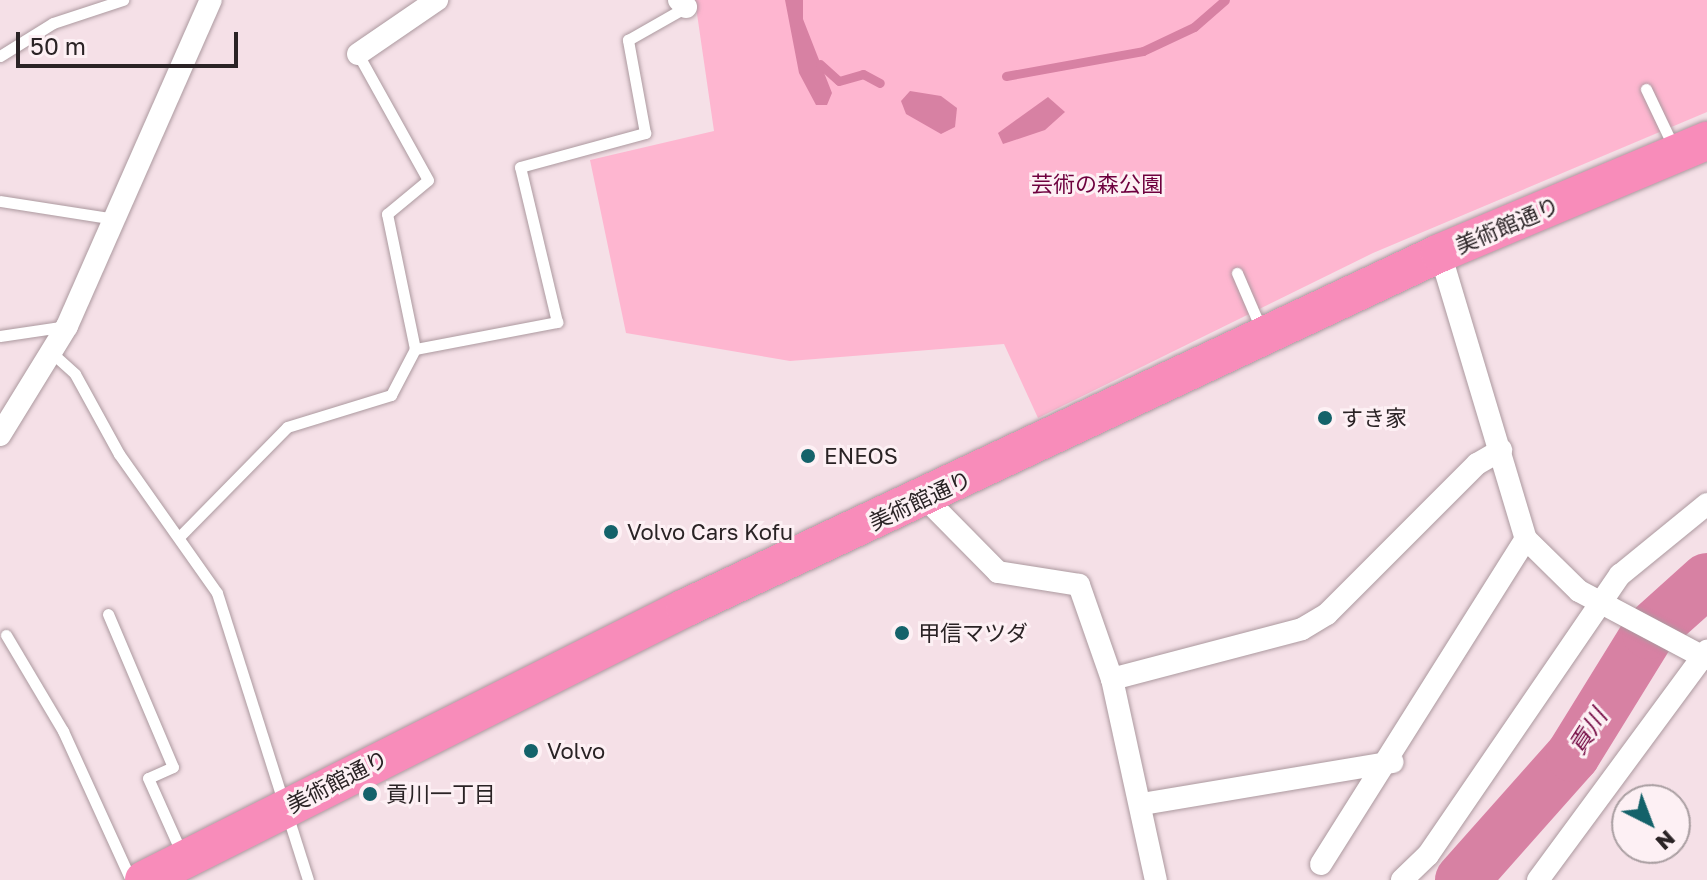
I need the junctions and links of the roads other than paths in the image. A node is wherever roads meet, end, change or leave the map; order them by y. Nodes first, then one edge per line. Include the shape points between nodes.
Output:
1 (123, 0) edge
2 (211, 0) edge
3 (437, 0) edge
4 (682, 4) edge
5 (358, 54) joint
6 (0, 56) edge
7 (1646, 89) dead end
8 (1692, 146) edge
9 (0, 201) edge
10 (115, 219) junction
11 (1440, 253) junction
12 (1237, 273) dead end
13 (67, 326) junction
14 (0, 336) edge
15 (1264, 336) junction
16 (415, 349) junction
17 (52, 353) junction
18 (0, 435) edge
19 (1501, 450) junction
20 (925, 498) junction
21 (1707, 504) edge
22 (181, 535) junction
23 (1526, 539) junction
24 (1603, 603) junction
25 (108, 614) dead end
26 (6, 635) dead end
27 (1703, 654) edge
28 (1112, 679) junction
29 (1392, 762) junction
30 (1142, 804) junction
31 (280, 809) junction
32 (184, 858) junction
33 (1321, 864) dead end
34 (131, 880) edge
35 (144, 880) edge
36 (308, 880) edge
37 (1156, 880) edge
38 (1402, 880) edge
39 (1538, 880) edge

1 - 6 lane via 53,23
2 - 10 street
3 - 5 street
4 - 16 lane via 628,40 645,133 520,167 557,322
5 - 16 lane via 428,180 387,214
7 - 8 lane
8 - 11 highway, 美術館通り
9 - 10 lane
10 - 13 street
11 - 15 highway, 美術館通り
11 - 19 street
12 - 15 lane
13 - 14 lane
13 - 17 street
15 - 20 highway, 美術館通り
16 - 22 lane via 391,395 287,427
17 - 18 street
17 - 22 lane via 75,374 119,454
19 - 23 street
19 - 28 street via 1477,464 1327,614 1302,629
20 - 28 street via 998,572 1079,585
20 - 31 highway, 美術館通り
21 - 24 street
22 - 31 lane via 217,593
23 - 24 street
23 - 29 street
24 - 27 street
24 - 38 street via 1428,855
25 - 32 lane via 173,767 148,778
26 - 34 lane via 63,731
27 - 39 street
28 - 30 street
29 - 30 street
29 - 33 street
30 - 37 street
31 - 32 highway, 美術館通り
31 - 36 lane
32 - 35 highway, 美術館通り

